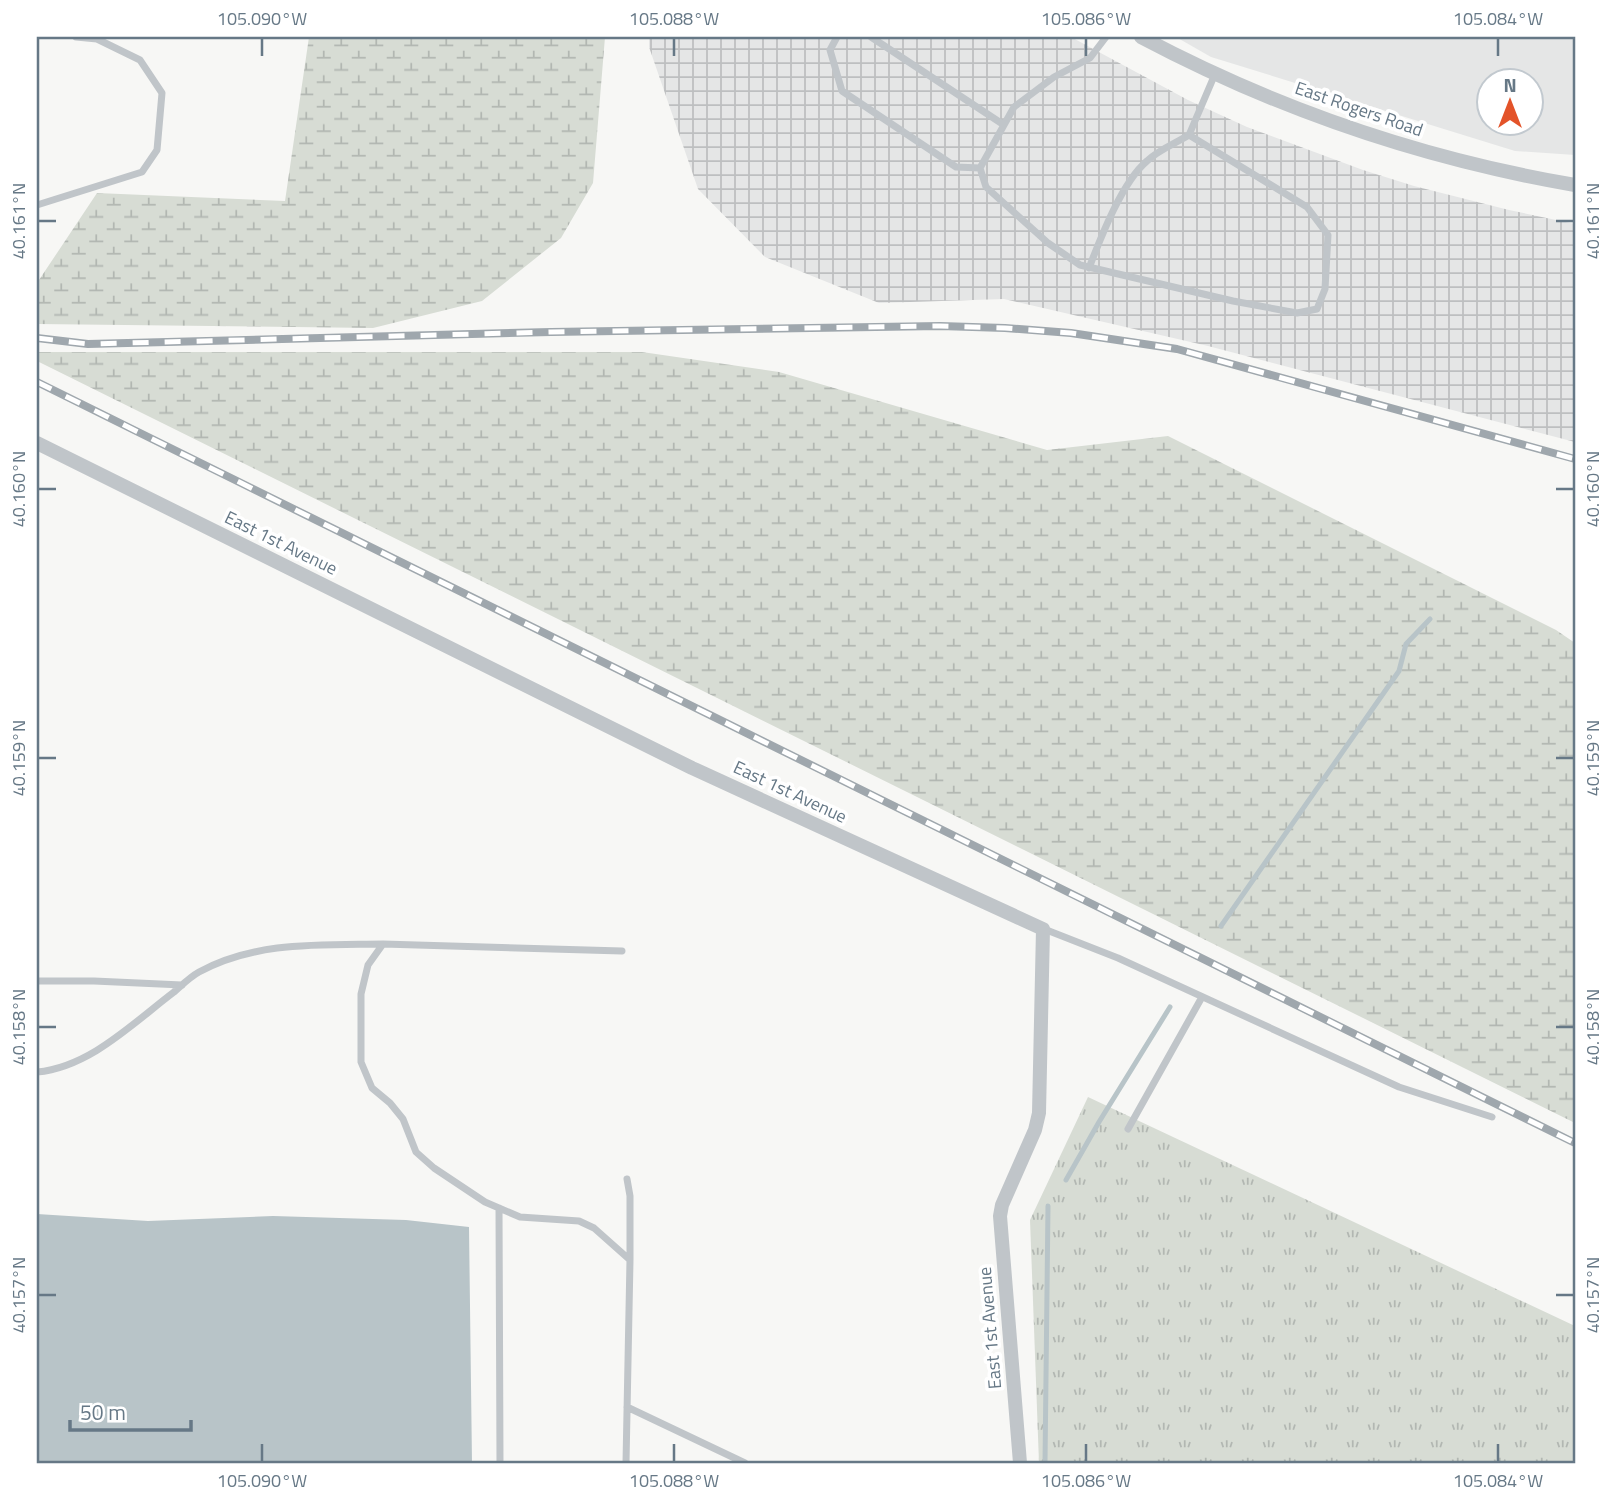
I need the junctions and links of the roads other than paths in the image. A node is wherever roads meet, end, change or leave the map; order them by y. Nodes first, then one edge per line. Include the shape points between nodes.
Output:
1 (76, 37) edge
2 (837, 37) edge
3 (871, 37) edge
4 (1106, 37) edge
5 (1141, 37) edge
6 (1214, 74) junction
7 (1004, 125) junction
8 (1189, 135) junction
9 (980, 168) junction
10 (1575, 185) edge
11 (37, 205) edge
12 (1089, 268) junction
13 (37, 443) edge
14 (1043, 929) junction
15 (383, 944) junction
16 (622, 951) dead end
17 (37, 981) edge
18 (182, 985) junction
19 (1202, 997) junction
20 (37, 1072) edge
21 (1492, 1117) dead end
22 (1128, 1129) dead end
23 (627, 1179) dead end
24 (499, 1208) junction
25 (630, 1260) junction
26 (627, 1407) junction
27 (500, 1463) edge
28 (626, 1463) edge
29 (745, 1463) edge
30 (1020, 1463) edge

1 - 11 lane via 97,39 140,60 162,93 157,150 142,172
2 - 9 lane via 830,50 842,91 957,167
3 - 7 lane
4 - 7 lane via 1090,58 1054,77 1014,107
5 - 6 street, East Rogers Road
6 - 8 lane
6 - 10 street, East Rogers Road via 1421,152
7 - 9 lane
8 - 12 lane via 1147,160 1130,180
8 - 12 lane via 1307,207 1328,235 1325,289 1317,309 1297,313
9 - 12 lane via 986,187 1048,243
13 - 14 street, East 1st Avenue via 692,768
14 - 19 lane
14 - 30 street, East 1st Avenue via 1039,1113 1000,1216
15 - 16 lane
15 - 18 lane via 257,950 199,972
15 - 24 lane via 368,965 360,994 360,1062 372,1088 403,1119 415,1152
17 - 18 lane
18 - 20 lane via 102,1047 72,1064
19 - 21 lane via 1399,1087
19 - 22 lane
23 - 25 lane
24 - 25 lane via 520,1217 579,1221 594,1228
24 - 27 lane
25 - 26 lane
26 - 28 lane
26 - 29 lane

